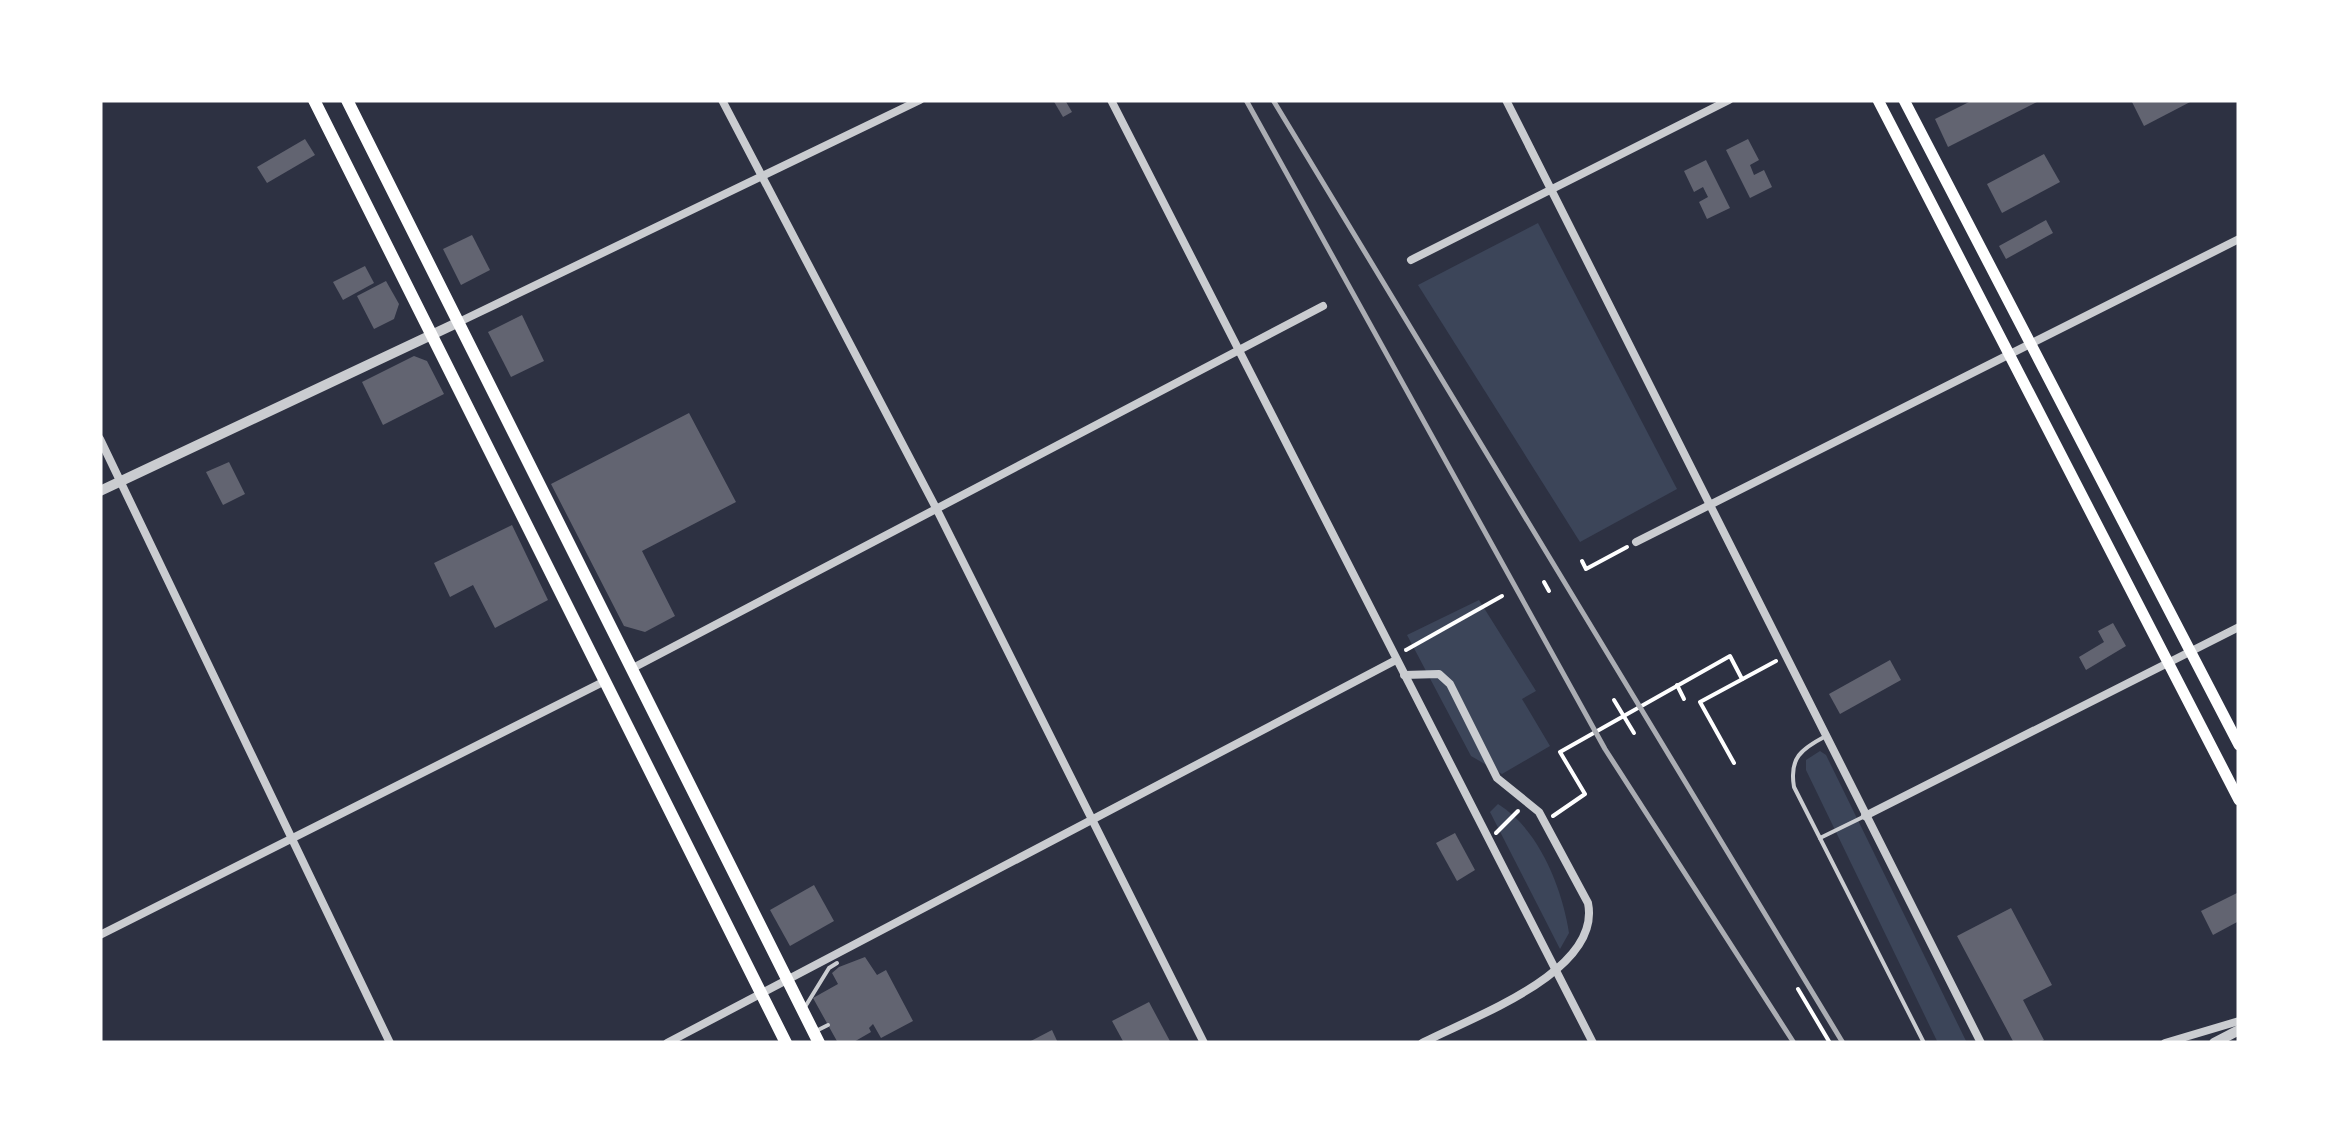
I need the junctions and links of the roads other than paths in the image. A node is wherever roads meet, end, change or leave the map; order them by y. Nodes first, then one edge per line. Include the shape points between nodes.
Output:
1 (314, 100) edge
2 (346, 100) edge
3 (722, 100) edge
4 (920, 100) edge
5 (1110, 100) edge
6 (1506, 100) edge
7 (1728, 100) edge
8 (1878, 100) edge
9 (1904, 100) edge
10 (762, 178) junction
11 (1548, 188) junction
12 (2239, 239) edge
13 (1411, 260) dead end
14 (1323, 306) dead end
15 (458, 322) junction
16 (433, 335) junction
17 (2032, 344) junction
18 (1241, 348) junction
19 (2010, 354) junction
20 (100, 439) edge
21 (120, 481) junction
22 (100, 491) edge
23 (1708, 503) junction
24 (936, 508) junction
25 (1636, 542) road end
26 (2239, 627) edge
27 (2191, 652) junction
28 (1396, 660) junction
29 (2169, 663) junction
30 (631, 669) junction
31 (1404, 676) junction
32 (605, 681) junction
33 (1826, 736) junction
34 (2239, 745) edge
35 (2239, 800) edge
36 (1865, 816) junction
37 (1092, 820) junction
38 (1820, 838) junction
39 (291, 841) junction
40 (100, 935) edge
41 (836, 962) junction
42 (1556, 972) junction
43 (787, 980) junction
44 (760, 994) junction
45 (803, 1011) junction
46 (2239, 1021) edge
47 (828, 1025) dead end
48 (2239, 1030) edge
49 (817, 1037) edge
50 (390, 1043) edge
51 (666, 1043) edge
52 (786, 1043) edge
53 (1204, 1043) edge
54 (1422, 1043) edge
55 (1592, 1043) edge
56 (1924, 1043) edge
57 (1981, 1043) edge
58 (2165, 1043) edge
59 (2214, 1043) edge

1 - 16 main road
2 - 15 main road
3 - 10 street
4 - 10 street
5 - 18 street
6 - 11 street
7 - 11 street
8 - 19 main road
9 - 17 main road
10 - 15 street
10 - 24 street
11 - 13 street
11 - 23 street
12 - 17 street
14 - 18 street
15 - 16 street
15 - 30 main road
16 - 21 street
16 - 32 main road
17 - 19 street
17 - 27 main road
18 - 24 street
18 - 28 street
19 - 23 street
19 - 29 main road
20 - 21 street
21 - 22 street
21 - 39 street
23 - 25 street
23 - 33 street
24 - 30 street
24 - 37 street
26 - 27 street
27 - 29 street
27 - 34 main road
28 - 31 street
28 - 37 street
29 - 35 main road
29 - 36 street
30 - 43 main road
31 - 42 street
31 - 42 street via 1438,674 1450,684 1498,778 1544,822 1588,903 1592,920 1582,946
32 - 39 street
32 - 44 main road
33 - 36 street
33 - 38 lane via 1805,747 1791,769
36 - 38 lane
36 - 57 street
37 - 41 street
37 - 53 street
38 - 56 lane
39 - 40 street
39 - 50 street
41 - 43 street
41 - 45 lane
42 - 54 street
42 - 55 street
43 - 44 street
43 - 45 main road
44 - 51 street
44 - 52 main road
45 - 49 main road
46 - 58 street
47 - 49 lane
48 - 59 street

